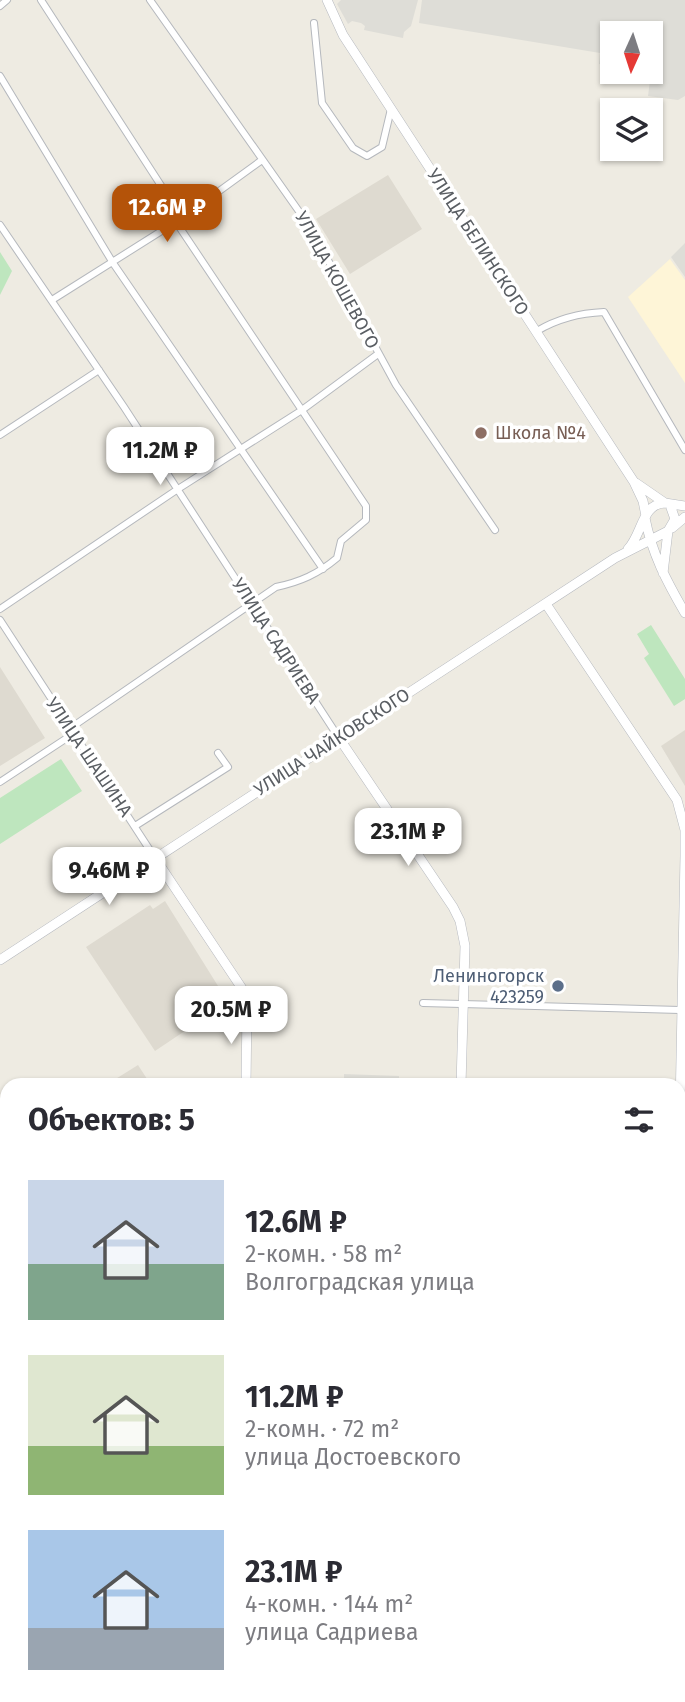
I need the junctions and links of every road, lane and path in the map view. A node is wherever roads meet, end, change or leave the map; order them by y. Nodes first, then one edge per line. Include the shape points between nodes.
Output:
1 (7, 0) edge
2 (41, 0) edge
3 (150, 0) edge
4 (327, 0) edge
5 (0, 6) edge
6 (314, 23) dead end
7 (0, 76) edge
8 (391, 109) junction
9 (262, 160) junction
10 (179, 220) junction
11 (0, 225) edge
12 (113, 263) junction
13 (52, 300) junction
14 (537, 331) junction
15 (378, 354) junction
16 (99, 370) junction
17 (302, 410) junction
18 (0, 435) edge
19 (241, 450) junction
20 (685, 450) edge
21 (634, 482) junction
22 (178, 489) junction
23 (668, 504) junction
24 (685, 506) edge
25 (646, 517) junction
26 (685, 517) edge
27 (495, 530) dead end
28 (669, 530) junction
29 (649, 540) junction
30 (627, 551) junction
31 (323, 569) junction
32 (663, 576) junction
33 (253, 604) junction
34 (546, 604) junction
35 (0, 609) edge
36 (685, 613) edge
37 (0, 620) edge
38 (71, 732) junction
39 (339, 738) junction
40 (218, 753) dead end
41 (0, 782) edge
42 (135, 826) junction
43 (155, 858) junction
44 (0, 960) edge
45 (423, 1003) dead end
46 (463, 1004) junction
47 (680, 1010) junction
48 (246, 1078) edge
49 (461, 1078) edge
50 (680, 1078) edge

1 - 5 street
2 - 10 street
3 - 9 street, УЛИЦА КОШЕВОГО
4 - 8 street, УЛИЦА БЕЛИНСКОГО via 343,36
6 - 8 street via 322,103 353,148 366,156 382,147
7 - 12 street
8 - 14 street, УЛИЦА БЕЛИНСКОГО
9 - 10 street
9 - 15 street, УЛИЦА КОШЕВОГО via 310,227
10 - 12 street
10 - 17 street
11 - 13 street, УЛИЦА САДРИЕВА
12 - 13 street
12 - 19 street
13 - 16 street, УЛИЦА САДРИЕВА
14 - 20 street via 547,324 604,312
14 - 21 street, УЛИЦА БЕЛИНСКОГО
15 - 17 street
15 - 27 street, УЛИЦА КОШЕВОГО
16 - 18 street
16 - 22 street, УЛИЦА САДРИЕВА
17 - 19 street
17 - 31 street via 366,506 366,520 341,541 337,558
19 - 22 street
19 - 31 street
21 - 23 street
21 - 25 street
22 - 33 street, УЛИЦА САДРИЕВА
22 - 35 street
23 - 24 street
23 - 25 street via 652,506
23 - 28 street via 675,519
25 - 28 street via 653,530
25 - 29 street
25 - 30 street
26 - 28 street, УЛИЦА ЧАЙКОВСКОГО
28 - 29 street, УЛИЦА ЧАЙКОВСКОГО
28 - 32 street
29 - 30 street, УЛИЦА ЧАЙКОВСКОГО
29 - 32 street
30 - 34 street, УЛИЦА ЧАЙКОВСКОГО
31 - 33 street via 301,582 276,587
32 - 36 street
33 - 38 street
33 - 39 street, УЛИЦА САДРИЕВА
34 - 39 street, УЛИЦА ЧАЙКОВСКОГО
34 - 47 street via 683,815
37 - 38 street, УЛИЦА ШАШИНА
38 - 41 street
38 - 42 street, УЛИЦА ШАШИНА
39 - 43 street, УЛИЦА ЧАЙКОВСКОГО
39 - 46 street, УЛИЦА САДРИЕВА via 460,921 465,946
40 - 42 street via 228,767
42 - 43 street, УЛИЦА ШАШИНА
43 - 44 street, УЛИЦА ЧАЙКОВСКОГО
43 - 48 street, УЛИЦА ШАШИНА via 243,990
45 - 46 street
46 - 47 street
46 - 49 street, УЛИЦА САДРИЕВА
47 - 50 street

